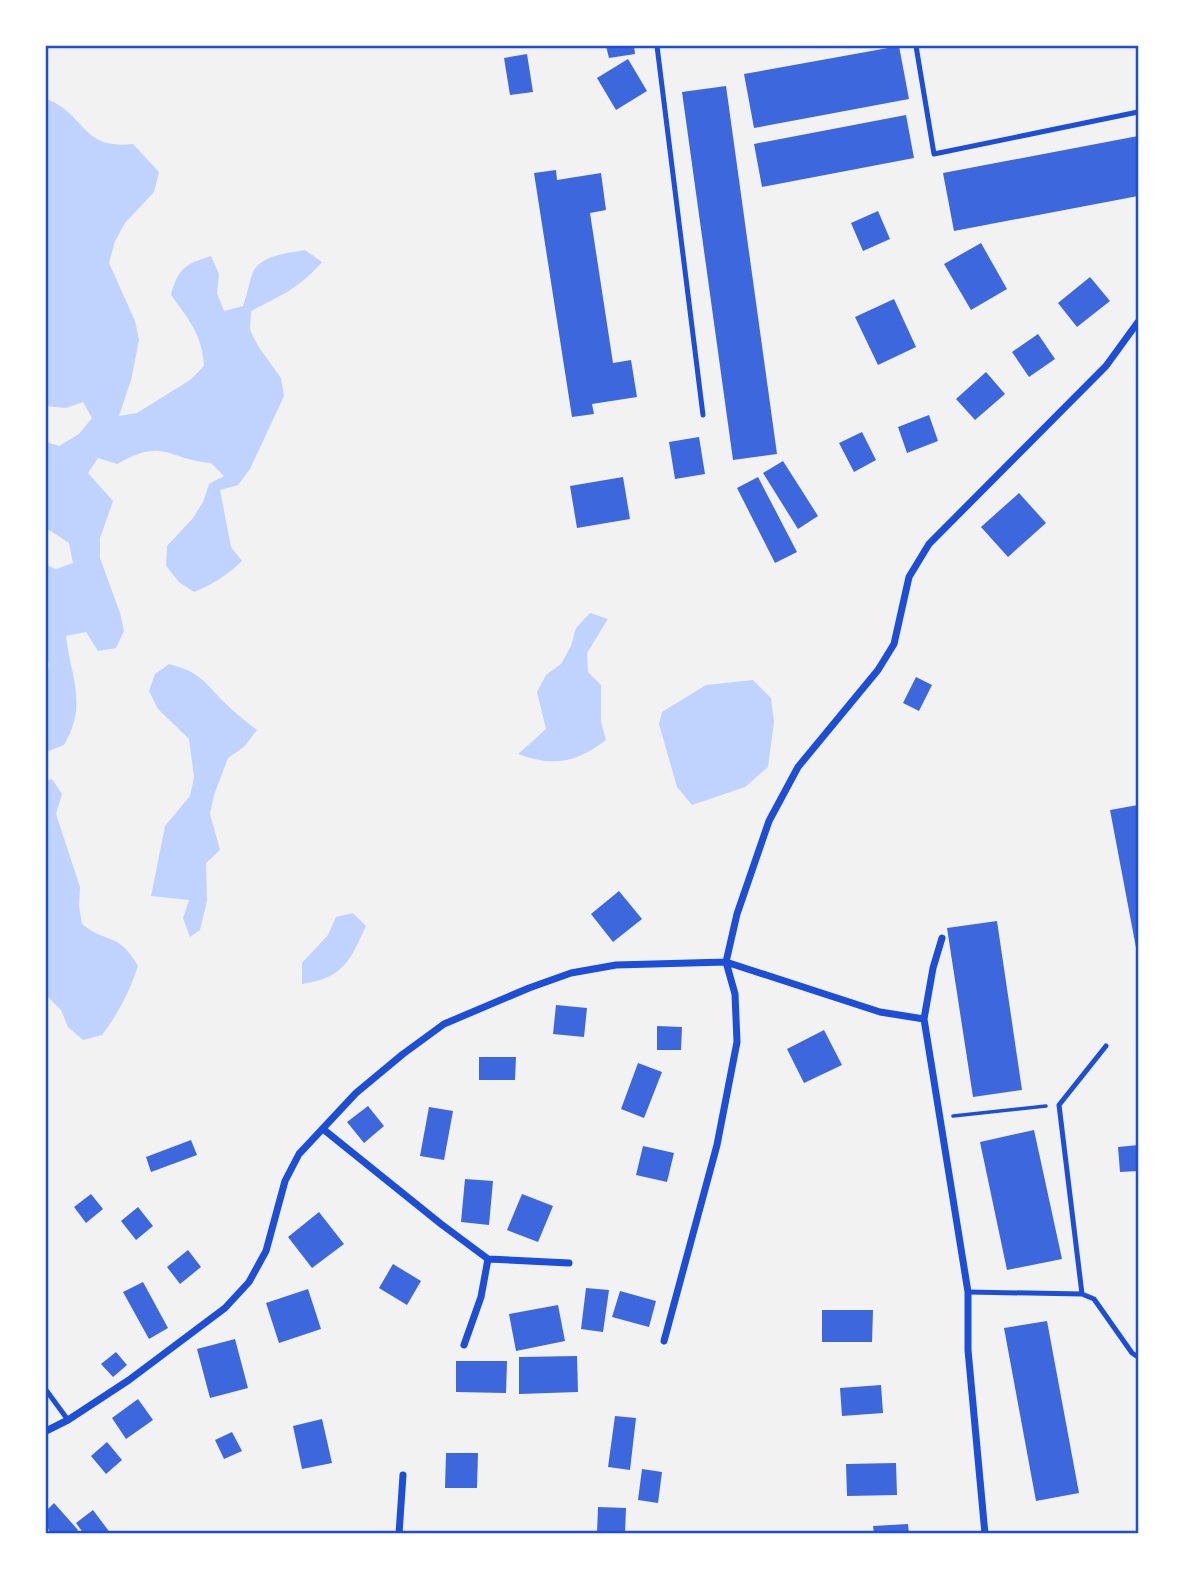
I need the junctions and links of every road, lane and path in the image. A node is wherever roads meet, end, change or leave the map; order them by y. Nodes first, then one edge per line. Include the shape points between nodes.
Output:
1 (657, 46) edge
2 (916, 46) edge
3 (1139, 112) edge
4 (1139, 323) edge
5 (703, 415) dead end
6 (942, 938) dead end
7 (726, 962) junction
8 (924, 1019) junction
9 (1106, 1046) dead end
10 (1059, 1105) junction
11 (939, 1118) junction
12 (323, 1129) junction
13 (488, 1259) junction
14 (569, 1263) dead end
15 (968, 1292) junction
16 (1082, 1294) junction
17 (664, 1341) dead end
18 (464, 1345) dead end
19 (1139, 1357) edge
20 (46, 1390) edge
21 (68, 1420) junction
22 (46, 1431) edge
23 (403, 1475) dead end
24 (399, 1534) edge
25 (985, 1534) edge

1 - 5 lane
2 - 3 lane via 934,154
4 - 7 street via 1106,366 929,544 909,577 894,644 798,768 769,821
6 - 8 street
7 - 8 street via 880,1012
7 - 12 street via 616,965 571,973 529,988 444,1024 356,1093
7 - 17 street via 735,994 737,1042 717,1145
8 - 11 street
9 - 10 lane
10 - 11 path
10 - 16 lane
11 - 15 street
12 - 13 street
12 - 21 street via 299,1154 285,1181 266,1251 249,1282 181,1343
13 - 14 street
13 - 18 street
15 - 16 lane
15 - 25 street via 968,1350
16 - 19 lane via 1094,1300
20 - 21 lane
21 - 22 street
23 - 24 street

